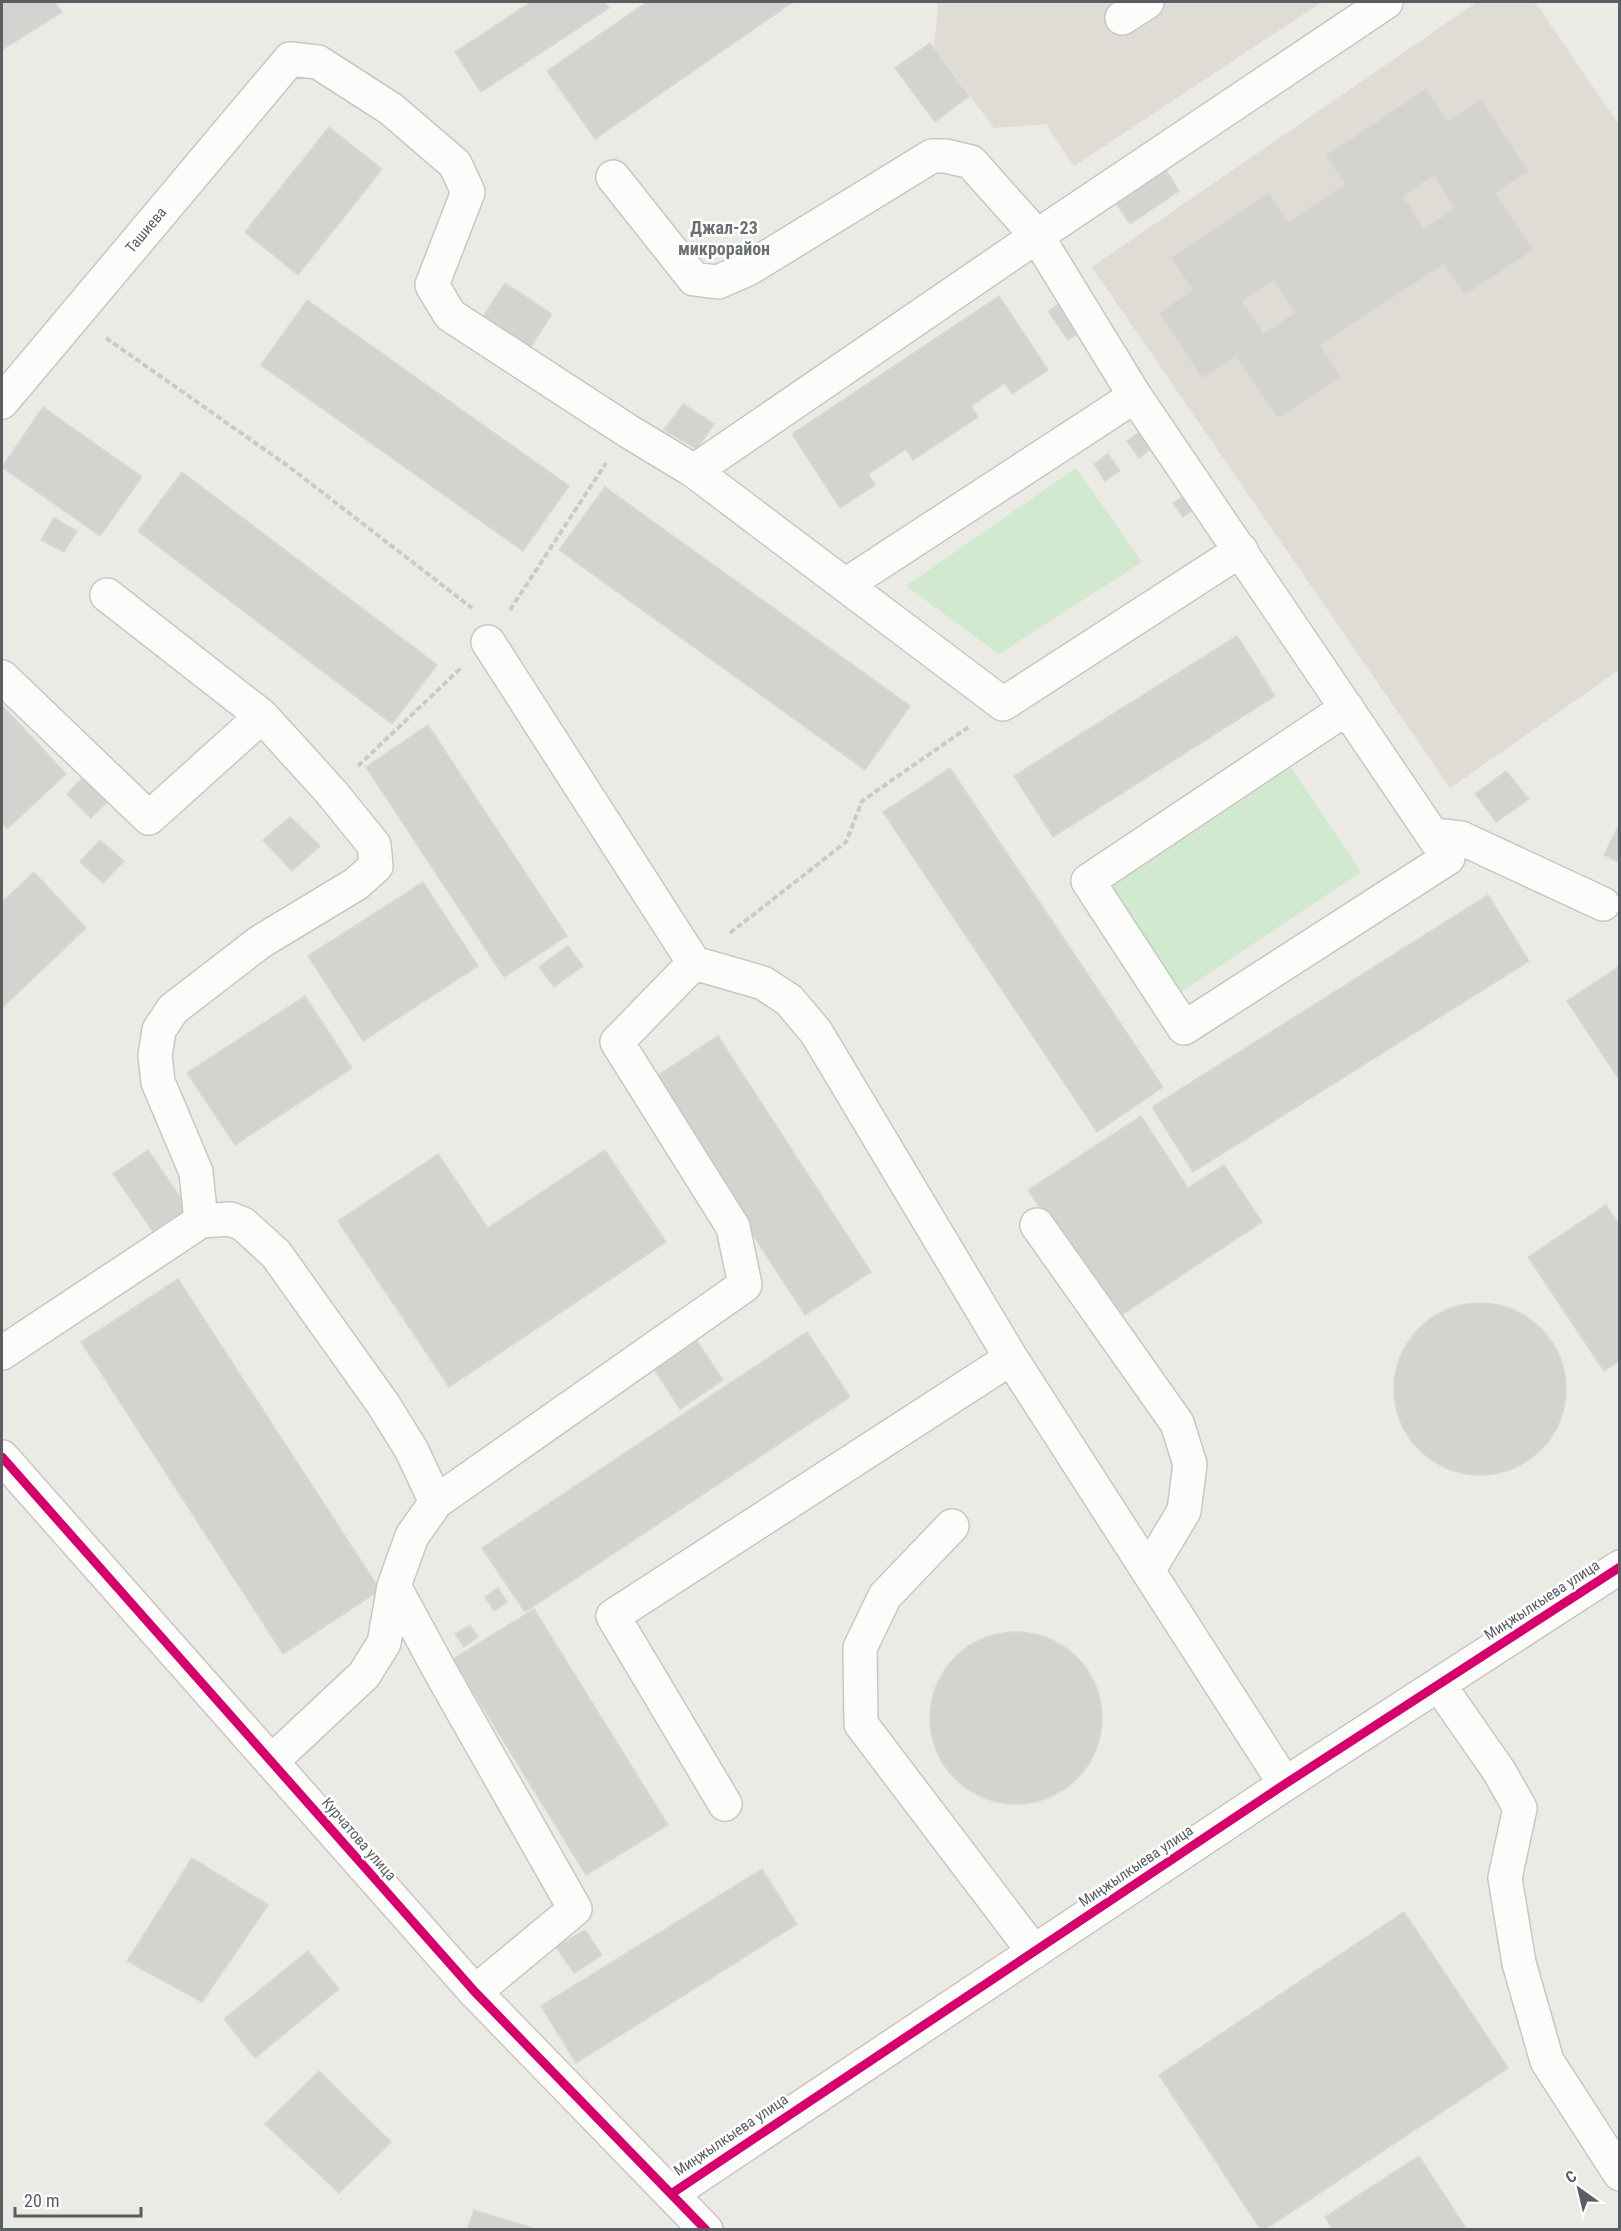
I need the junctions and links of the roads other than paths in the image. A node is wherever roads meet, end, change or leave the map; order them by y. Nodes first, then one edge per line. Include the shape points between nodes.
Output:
1 (1386, 2) edge
2 (613, 177) dead end
3 (1036, 236) junction
4 (1135, 396) junction
5 (2, 402) edge
6 (694, 471) junction
7 (1241, 550) junction
8 (847, 585) junction
9 (107, 595) dead end
10 (489, 642) road end
11 (2, 676) edge
12 (1347, 708) junction
13 (262, 716) junction
14 (1433, 835) junction
15 (1603, 904) dead end
16 (694, 963) junction
17 (201, 1221) junction
18 (1037, 1225) dead end
19 (2, 1353) edge
20 (1011, 1358) junction
21 (2, 1457) edge
22 (436, 1502) junction
23 (952, 1526) dead end
24 (1620, 1567) edge
25 (1149, 1571) junction
26 (394, 1586) junction
27 (1439, 1684) junction
28 (271, 1762) junction
29 (1285, 1784) junction
30 (725, 1804) dead end
31 (1034, 1952) junction
32 (475, 1992) junction
33 (1620, 2174) edge
34 (671, 2194) junction
35 (706, 2229) edge

1 - 3 street
2 - 3 street via 694,279 718,282 748,269 932,156 971,162
3 - 4 street
3 - 6 street
4 - 7 street
4 - 8 street
5 - 6 street, Ташиева via 290,59 318,62 391,109 455,164 468,192 432,285 450,315
6 - 8 street
7 - 8 street via 1003,704
7 - 12 street
9 - 13 street
10 - 16 street
11 - 13 street via 149,818
12 - 14 street
12 - 14 street via 1088,880 1184,1028 1448,858
13 - 17 street via 374,845 376,866 356,884 260,942 173,1009 159,1030 154,1056 159,1083 196,1172
14 - 15 street via 1461,838
16 - 20 street via 763,983 789,1000 816,1032
16 - 22 street via 617,1042 733,1227 745,1285
17 - 19 street
17 - 22 street via 230,1219 243,1224 276,1254 382,1404 411,1449
18 - 25 street via 1177,1423 1190,1464 1184,1511
20 - 25 street
20 - 30 street via 613,1616
21 - 28 street, Курчатова улица
22 - 26 street via 412,1536
23 - 31 street via 885,1596 860,1648 861,1724
24 - 27 street, Миңжылкыева улица
25 - 29 street
26 - 28 street via 384,1643 364,1675
26 - 32 street via 575,1909
27 - 29 street, Миңжылкыева улица
27 - 33 street via 1520,1808 1505,1878 1519,1963 1546,2061
28 - 32 street, Курчатова улица
29 - 31 street, Миңжылкыева улица
31 - 34 street, Миңжылкыева улица
32 - 34 street, Курчатова улица
34 - 35 street, Курчатова улица

